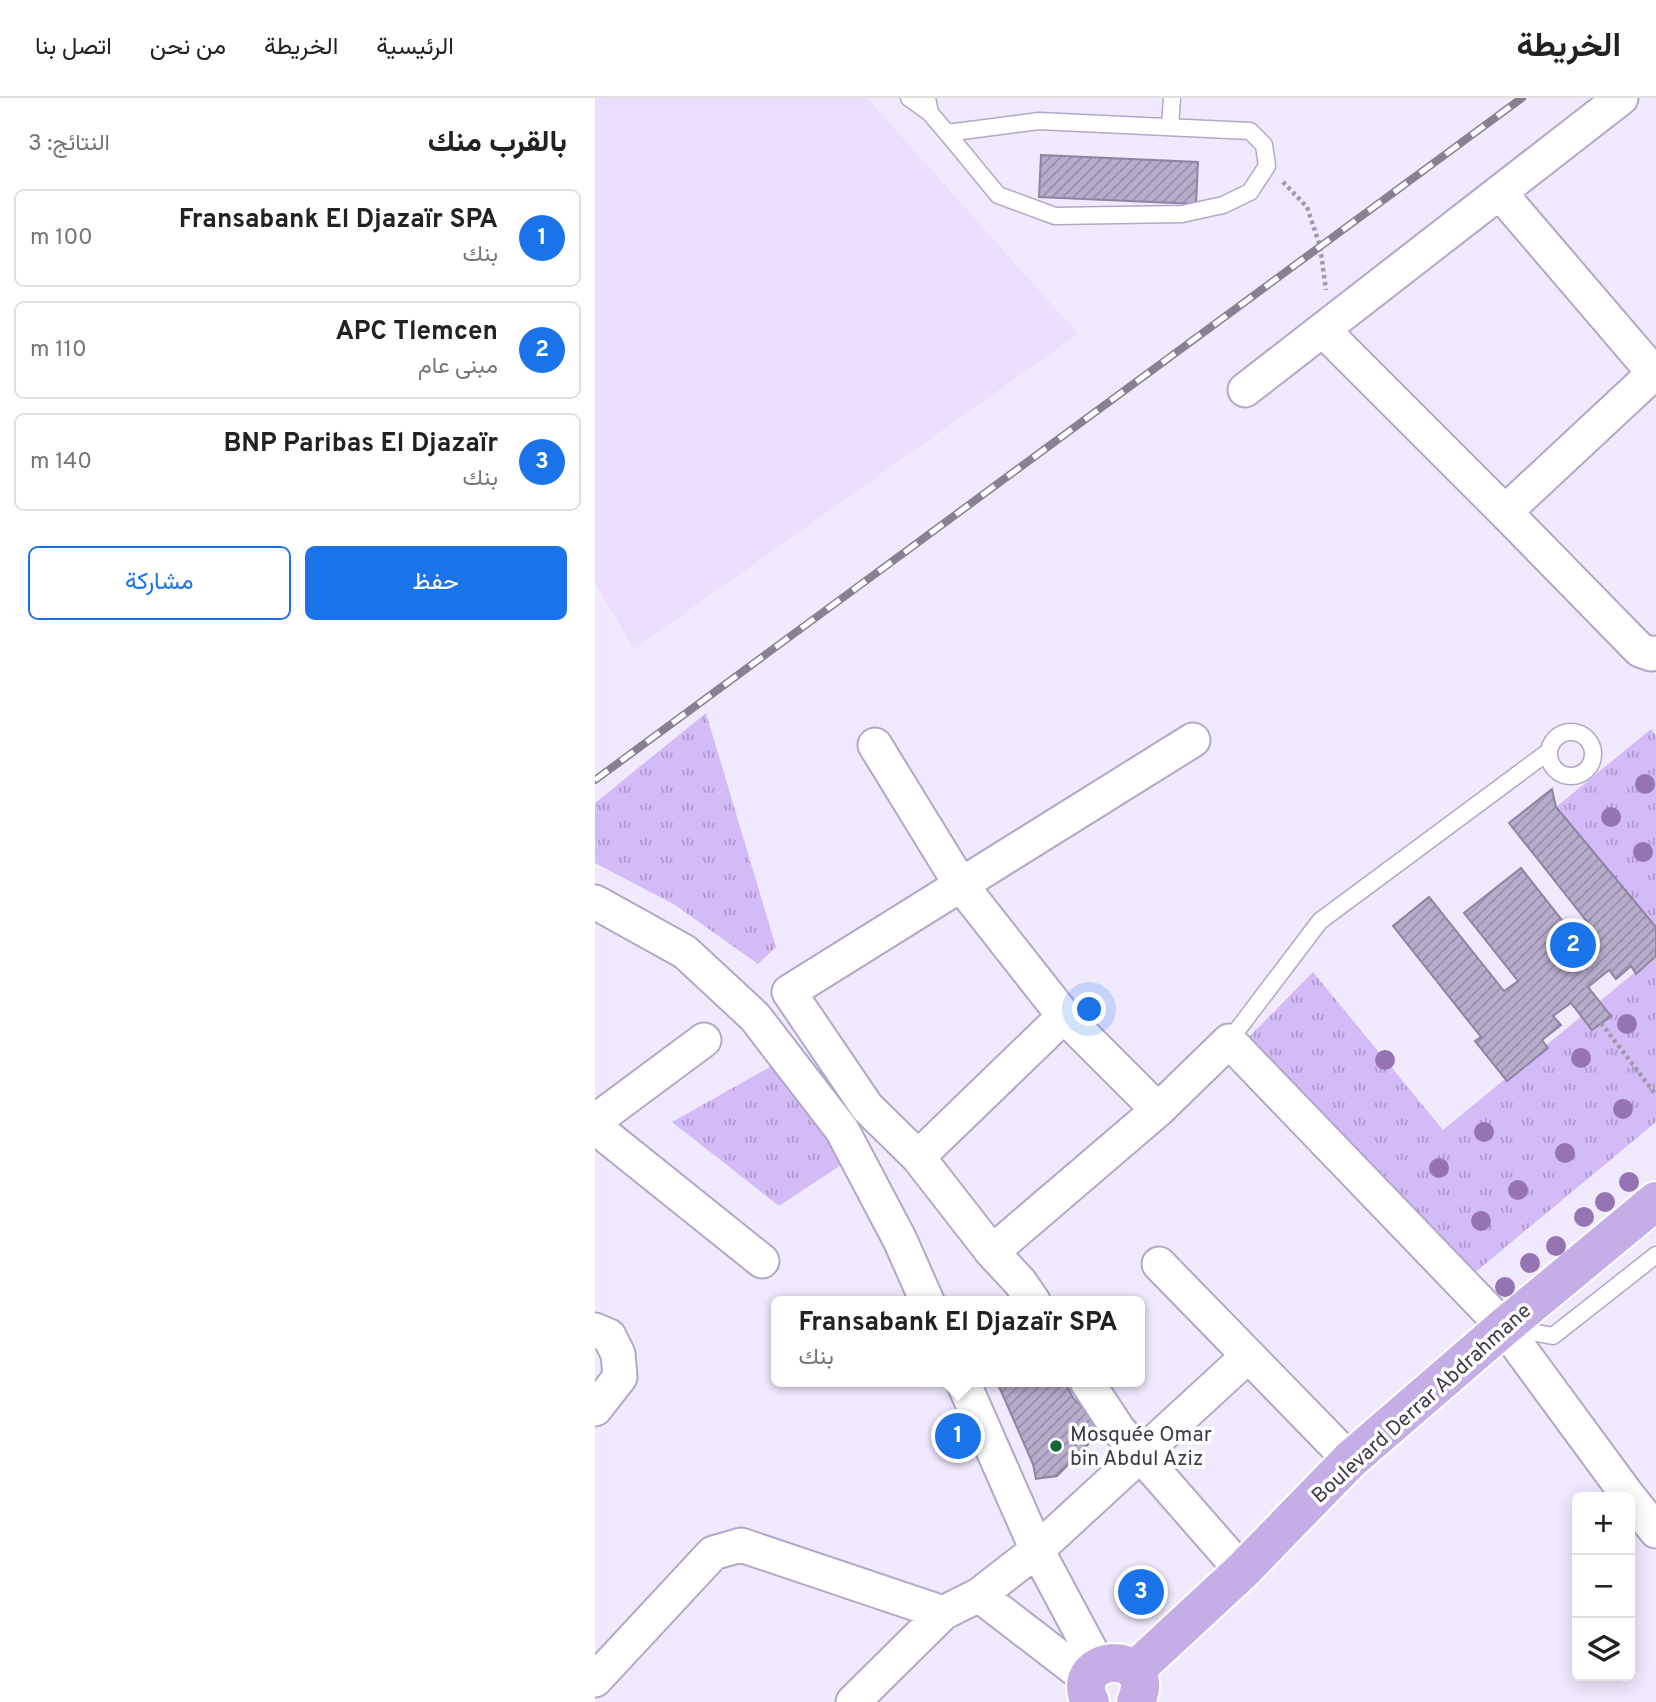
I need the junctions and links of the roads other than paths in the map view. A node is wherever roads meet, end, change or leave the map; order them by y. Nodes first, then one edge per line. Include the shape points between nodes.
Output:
1 (909, 98) edge
2 (1172, 98) edge
3 (1621, 98) edge
4 (929, 106) edge
5 (1170, 127) junction
6 (947, 133) junction
7 (1500, 192) junction
8 (1331, 323) junction
9 (1655, 372) edge
10 (1245, 390) dead end
11 (1505, 512) junction
12 (1656, 653) edge
13 (1193, 740) dead end
14 (875, 745) dead end
15 (1548, 752) dead end
16 (961, 885) junction
17 (599, 904) edge
18 (1064, 1016) junction
19 (704, 1040) dead end
20 (1229, 1041) junction
21 (1158, 1110) junction
22 (595, 1121) edge
23 (595, 1127) edge
24 (918, 1157) junction
25 (1656, 1201) edge
26 (992, 1252) junction
27 (1656, 1255) edge
28 (762, 1261) dead end
29 (1159, 1264) dead end
30 (925, 1296) edge
31 (1030, 1296) edge
32 (1504, 1327) junction
33 (595, 1330) edge
34 (1248, 1356) junction
35 (965, 1387) edge
36 (1090, 1387) edge
37 (595, 1409) edge
38 (1142, 1454) junction
39 (1350, 1460) junction
40 (1626, 1492) edge
41 (1635, 1504) edge
42 (1656, 1531) edge
43 (1037, 1550) junction
44 (1242, 1571) junction
45 (979, 1595) junction
46 (943, 1613) junction
47 (595, 1680) edge
48 (1119, 1688) edge
49 (853, 1702) edge

1 - 4 lane
2 - 5 lane
3 - 7 street
4 - 6 lane
5 - 6 lane via 1039,121
5 - 6 lane via 1250,131 1264,145 1267,166 1250,192 1223,205 1182,214 1055,216 998,195
7 - 8 street
7 - 9 street
8 - 10 street
8 - 11 street
9 - 11 street
11 - 12 street via 1640,650
13 - 16 street
14 - 16 street
15 - 20 lane via 1319,921
16 - 18 street
16 - 24 street via 789,992 867,1107
17 - 30 street via 685,952 755,1017 842,1130
18 - 21 street
18 - 24 street
19 - 22 street
20 - 21 street
20 - 32 street
21 - 26 street
23 - 28 street
24 - 26 street
25 - 32 main road, Boulevard Derrar Abdrahmane
26 - 31 street
27 - 32 lane via 1553,1336
29 - 34 street
32 - 39 main road, Boulevard Derrar Abdrahmane
32 - 40 street
33 - 37 street via 609,1336 618,1354 620,1377
34 - 38 street
34 - 39 street
35 - 43 street
36 - 38 street via 1118,1429
38 - 43 street
38 - 44 street
39 - 44 main road, Boulevard Derrar Abdrahmane
41 - 42 street
43 - 45 street
43 - 48 street
44 - 48 main road, Boulevard Derrar Abdrahmane
45 - 46 street
45 - 48 street
46 - 47 street via 741,1545 713,1553
46 - 49 street

